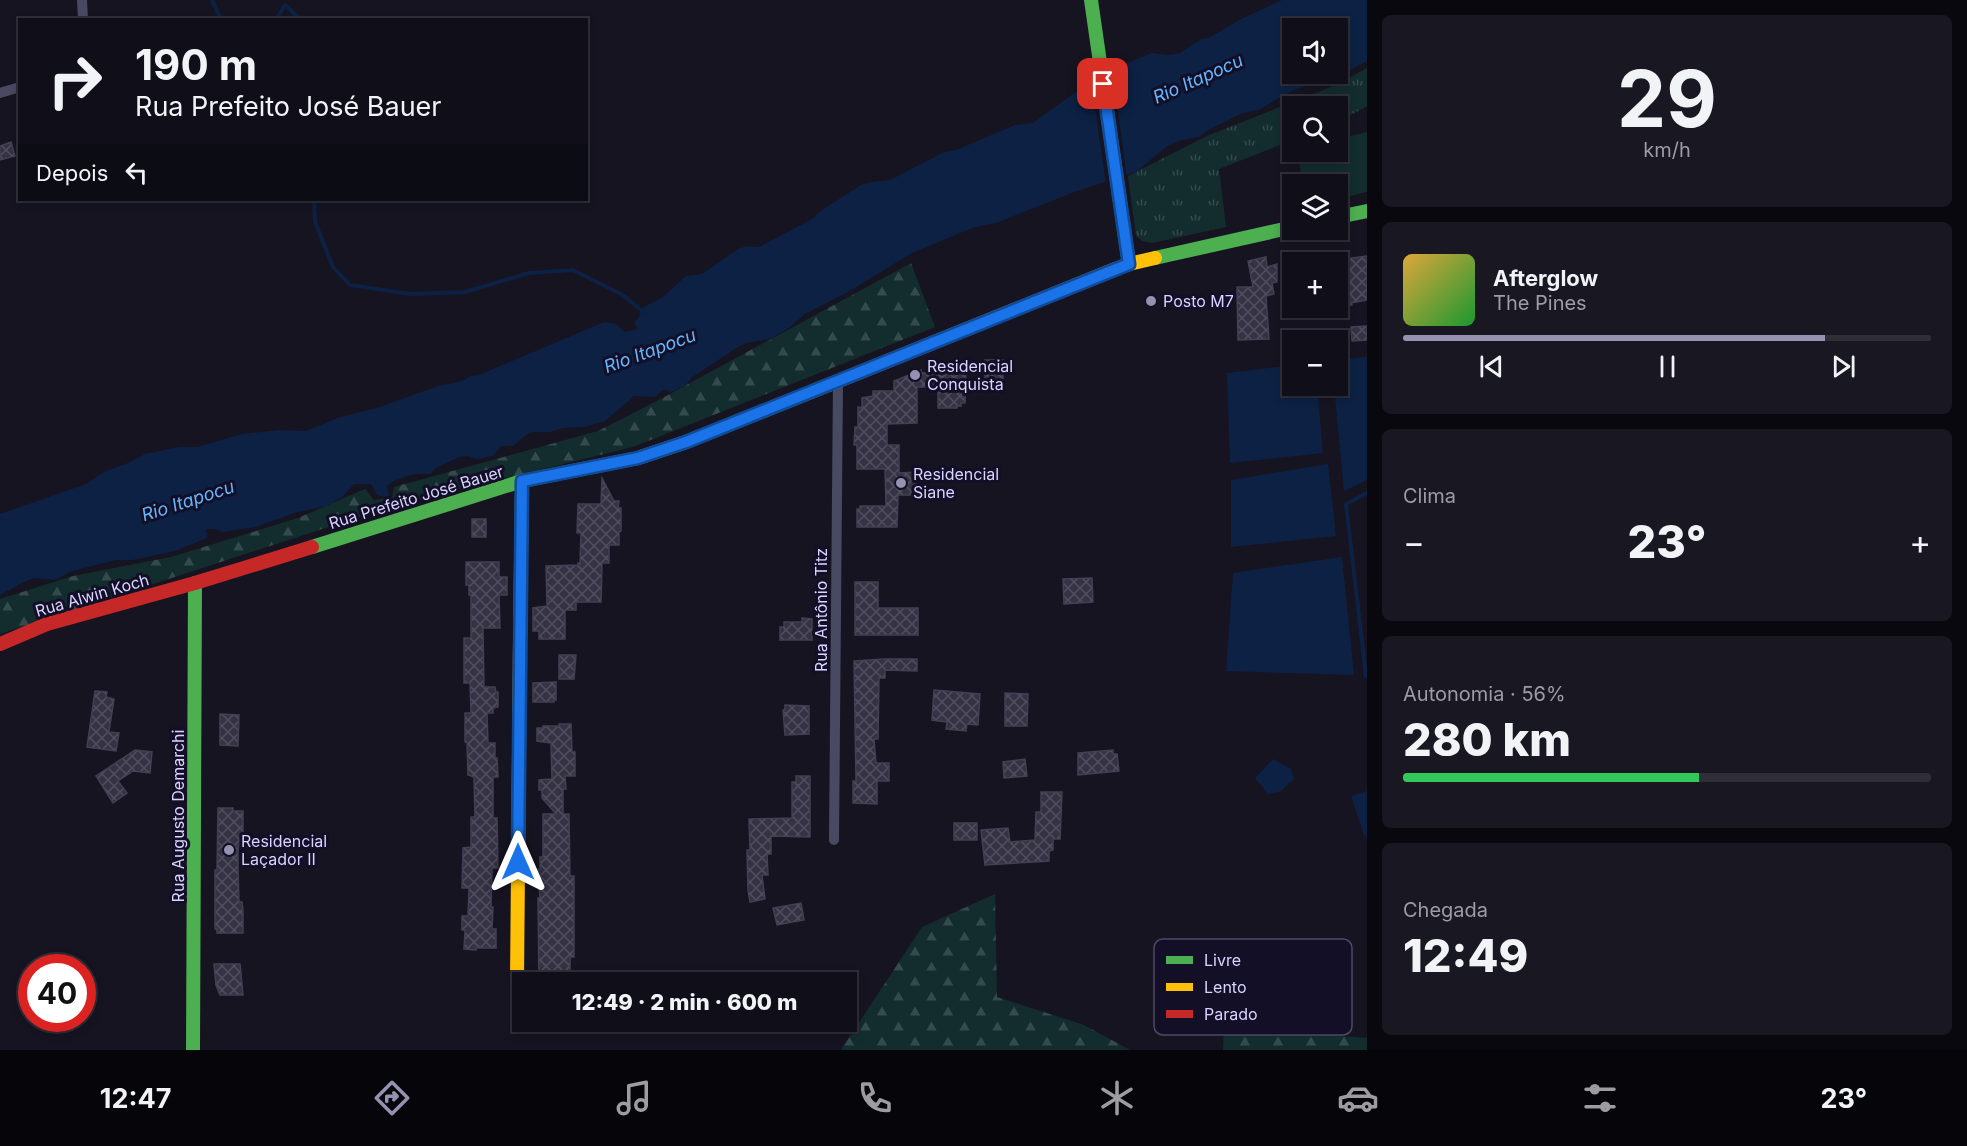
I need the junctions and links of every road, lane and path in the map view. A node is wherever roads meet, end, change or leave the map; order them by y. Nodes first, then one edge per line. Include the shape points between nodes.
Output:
1 (82, 0) edge
2 (1091, 0) edge
3 (83, 18) edge
4 (18, 88) edge
5 (0, 93) edge
6 (1367, 211) edge
7 (1348, 215) edge
8 (1282, 230) edge
9 (1129, 264) junction
10 (838, 380) junction
11 (522, 481) junction
12 (195, 583) junction
13 (0, 644) edge
14 (834, 840) dead end
15 (517, 972) edge
16 (193, 1050) edge

1 - 3 street
2 - 9 street
4 - 5 street
6 - 7 street
8 - 9 street, Rua Prefeito José Bauer
9 - 10 street, Rua Prefeito José Bauer
10 - 11 street, Rua Prefeito José Bauer via 638,458
10 - 14 street, Rua Antônio Titz
11 - 12 street, Rua Prefeito José Bauer
11 - 15 street
12 - 13 street, Rua Alwin Koch via 47,624
12 - 16 street, Rua Augusto Demarchi

